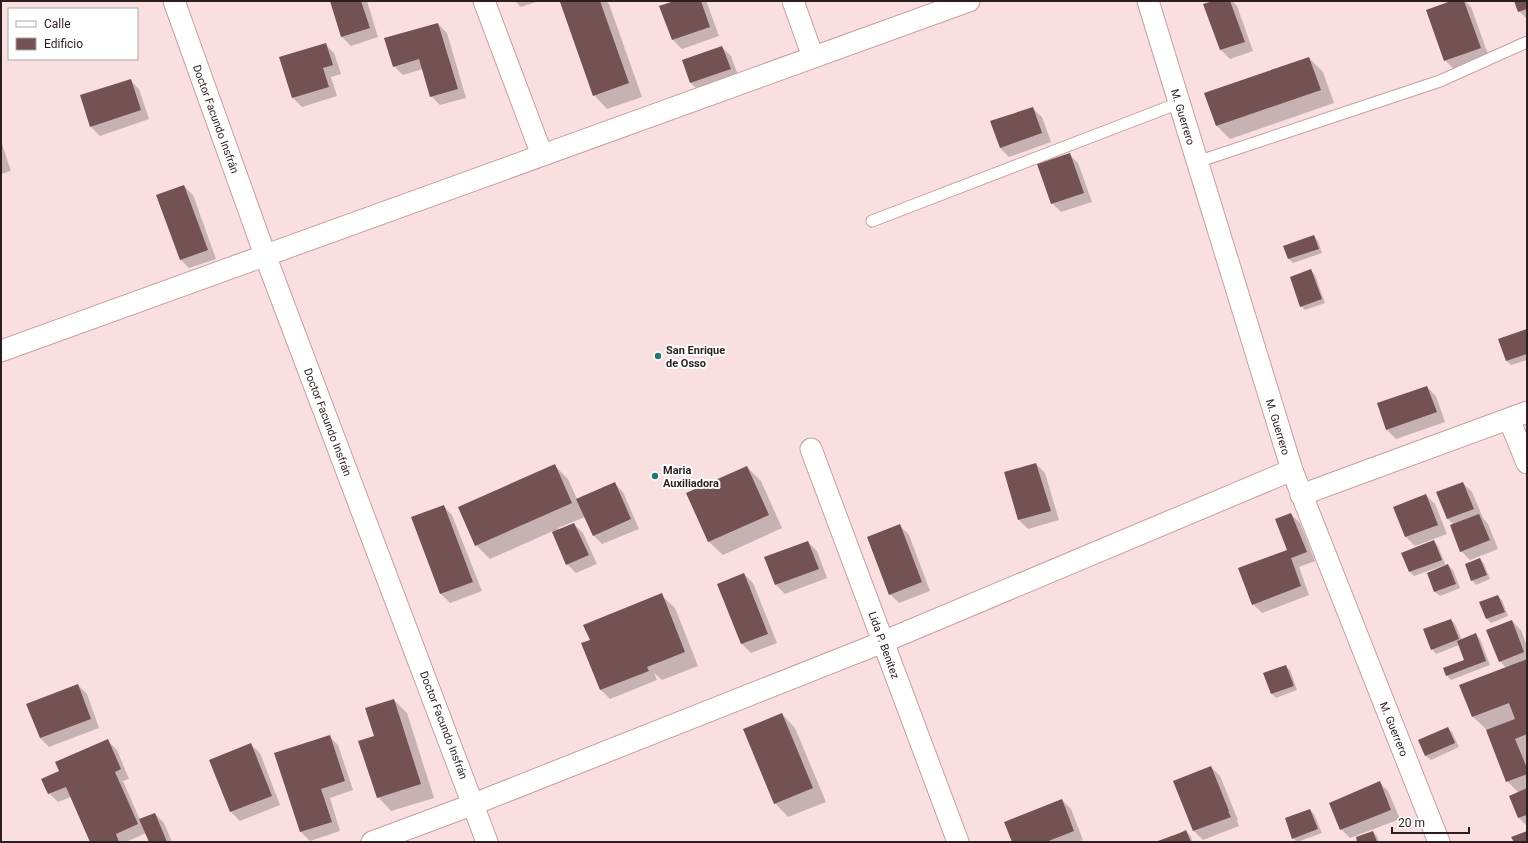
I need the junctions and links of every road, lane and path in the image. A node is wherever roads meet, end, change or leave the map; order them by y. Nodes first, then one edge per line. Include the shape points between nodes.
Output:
1 (174, 1) edge
2 (484, 1) edge
3 (793, 1) edge
4 (969, 1) edge
5 (1148, 1) edge
6 (1527, 42) edge
7 (813, 57) junction
8 (1179, 103) junction
9 (542, 155) junction
10 (1197, 162) junction
11 (872, 221) dead end
12 (265, 255) junction
13 (1, 351) edge
14 (1518, 416) edge
15 (811, 449) dead end
16 (1527, 463) edge
17 (1292, 470) junction
18 (1301, 495) junction
19 (883, 642) junction
20 (474, 804) junction
21 (372, 842) edge
22 (487, 842) edge
23 (958, 842) edge
24 (1439, 842) edge

1 - 12 street, Doctor Facundo Insfrán
2 - 9 street
3 - 7 street
4 - 7 street
5 - 8 street, M. Guerrero
6 - 10 lane via 1440,81
7 - 9 street
8 - 10 street, M. Guerrero
8 - 11 lane
9 - 12 street
10 - 17 street, M. Guerrero
12 - 13 street
12 - 20 street, Doctor Facundo Insfrán
14 - 16 street
14 - 18 street
15 - 19 street, Lida P. Benítez
17 - 18 street, M. Guerrero
17 - 19 street
18 - 24 street, M. Guerrero
19 - 20 street
19 - 23 street, Lida P. Benítez
20 - 21 street
20 - 22 street, Doctor Facundo Insfrán

